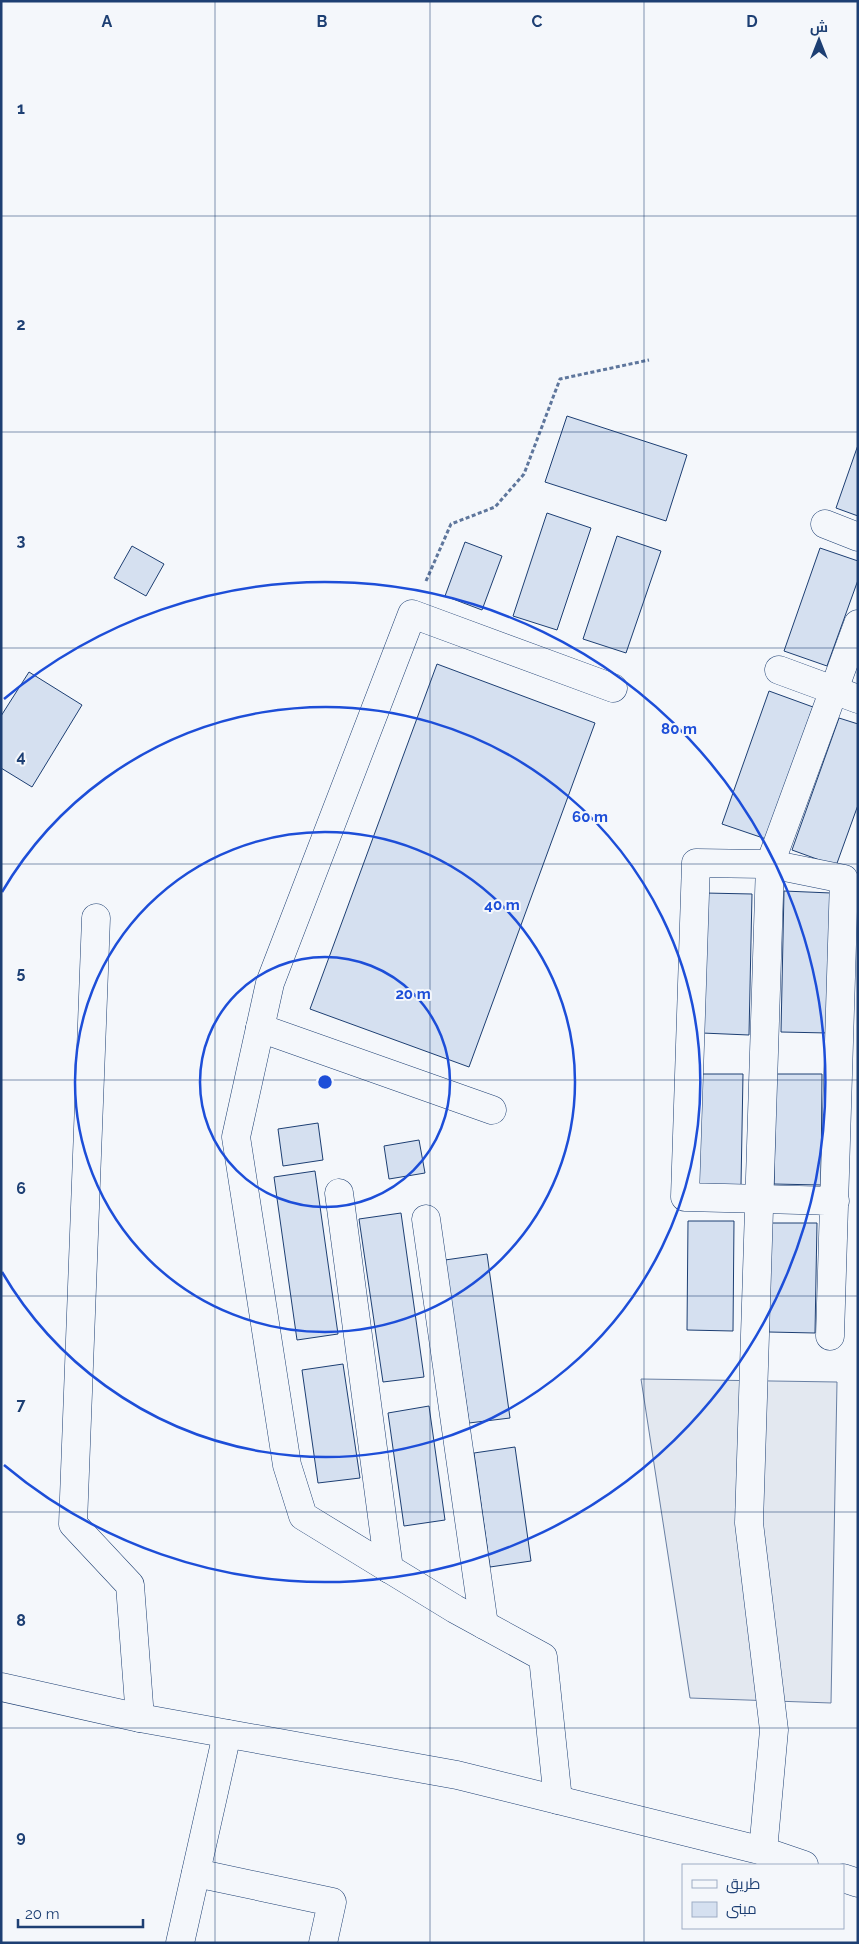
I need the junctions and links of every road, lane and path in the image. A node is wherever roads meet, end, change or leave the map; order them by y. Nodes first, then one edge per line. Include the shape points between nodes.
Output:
1 (649, 360) dead end
2 (825, 524) dead end
3 (858, 537) edge
4 (412, 614) junction
5 (858, 624) edge
6 (779, 670) dead end
7 (613, 688) dead end
8 (846, 695) edge
9 (770, 864) junction
10 (96, 918) dead end
11 (260, 1028) junction
12 (492, 1110) dead end
13 (339, 1193) dead end
14 (759, 1200) junction
15 (835, 1201) junction
16 (426, 1218) dead end
17 (830, 1336) dead end
18 (389, 1569) junction
19 (484, 1625) junction
20 (1, 1687) edge
21 (140, 1718) junction
22 (227, 1734) junction
23 (558, 1800) junction
24 (763, 1851) junction
25 (801, 1864) edge
26 (196, 1873) junction
27 (844, 1878) edge
28 (858, 1884) edge
29 (180, 1943) edge
30 (324, 1943) edge

1 - 4 path via 560,379 524,474 495,507 451,524
2 - 3 lane
4 - 7 lane
4 - 11 lane via 270,983
5 - 8 lane
6 - 8 lane
8 - 9 lane
9 - 14 lane
9 - 14 lane via 696,863 689,1060 685,1197
9 - 15 lane via 844,879
10 - 21 lane via 73,1524 130,1585
11 - 12 lane
11 - 18 lane via 236,1137 287,1465 303,1516
13 - 18 lane
14 - 15 lane
14 - 24 lane via 749,1523 774,1730
15 - 17 lane
16 - 19 lane
18 - 19 lane
19 - 23 lane via 543,1657
20 - 21 lane
21 - 22 lane
22 - 23 lane via 457,1775
22 - 26 lane
23 - 24 lane
24 - 25 lane
26 - 29 lane
26 - 30 lane via 332,1902
27 - 28 lane

